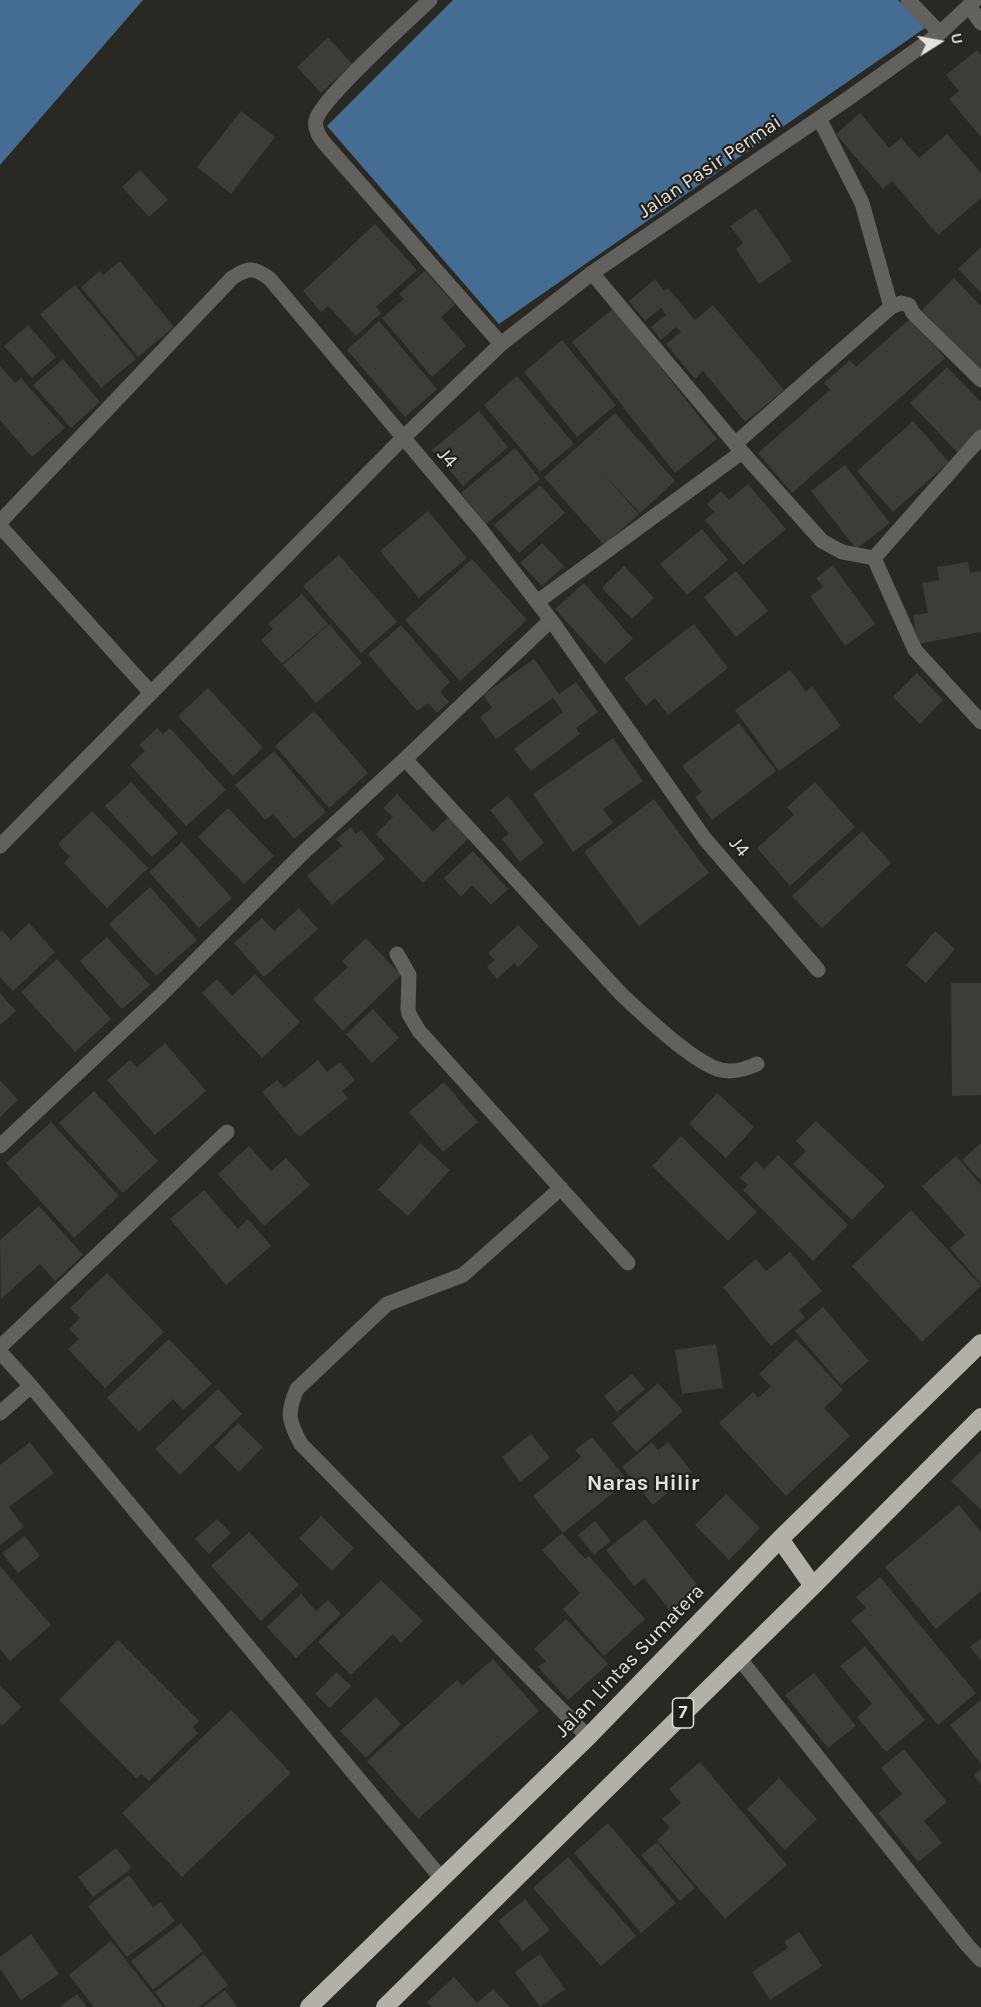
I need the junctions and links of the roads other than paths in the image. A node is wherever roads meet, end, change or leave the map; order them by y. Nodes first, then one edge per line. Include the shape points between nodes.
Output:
1 (430, 0) edge
2 (908, 0) edge
3 (972, 3) edge
4 (981, 23) edge
5 (940, 33) junction
6 (819, 118) junction
7 (592, 273) junction
8 (891, 307) junction
9 (501, 345) junction
10 (981, 380) edge
11 (981, 437) edge
12 (402, 439) junction
13 (739, 447) junction
14 (0, 524) edge
15 (874, 558) junction
16 (537, 602) junction
17 (551, 620) junction
18 (152, 693) junction
19 (981, 722) edge
20 (405, 759) junction
21 (0, 846) edge
22 (397, 954) dead end
23 (818, 970) dead end
24 (757, 1064) dead end
25 (226, 1132) dead end
26 (0, 1146) edge
27 (561, 1188) junction
28 (628, 1263) dead end
29 (981, 1343) edge
30 (0, 1347) edge
31 (0, 1352) edge
32 (31, 1386) junction
33 (0, 1413) edge
34 (981, 1418) edge
35 (780, 1539) junction
36 (813, 1586) junction
37 (739, 1658) junction
38 (588, 1737) junction
39 (442, 1879) junction
40 (981, 1960) edge
41 (309, 2007) edge
42 (385, 2007) edge

1 - 9 street via 346,82 320,111 315,127 326,145
2 - 5 street
3 - 4 street
3 - 5 street, Jalan Pasir Permai
5 - 6 street, Jalan Pasir Permai
6 - 7 street, Jalan Pasir Permai
6 - 8 street via 862,203
7 - 9 street, Jalan Pasir Permai
7 - 13 street
8 - 10 street via 909,305
8 - 13 street
9 - 12 street, Jalan Pasir Permai
11 - 15 street
12 - 14 street, J4 via 270,279 258,270 245,270 232,278
12 - 16 street, J4
12 - 18 street, Jalan Pasir Permai
13 - 15 street via 822,541 842,552
13 - 16 street
14 - 18 street
15 - 19 street via 915,650
16 - 17 street, J4
17 - 20 street
17 - 23 street, J4 via 705,839
18 - 21 street, Jalan Pasir Permai
20 - 24 street via 621,994 655,1025 703,1063 721,1070 735,1071
20 - 26 street
22 - 27 street via 408,970 408,1009 419,1031
25 - 30 street
27 - 28 street
27 - 38 street via 463,1275 387,1304 297,1389 289,1405 291,1425 301,1444
29 - 35 highway, Jalan Lintas Sumatera
31 - 32 street
32 - 33 street
32 - 39 street
34 - 36 highway, 7
35 - 36 highway
35 - 38 highway, Jalan Lintas Sumatera
36 - 37 highway, 7
37 - 40 street
37 - 42 highway, 7
38 - 39 highway, Jalan Lintas Sumatera
39 - 41 highway, Jalan Lintas Sumatera

